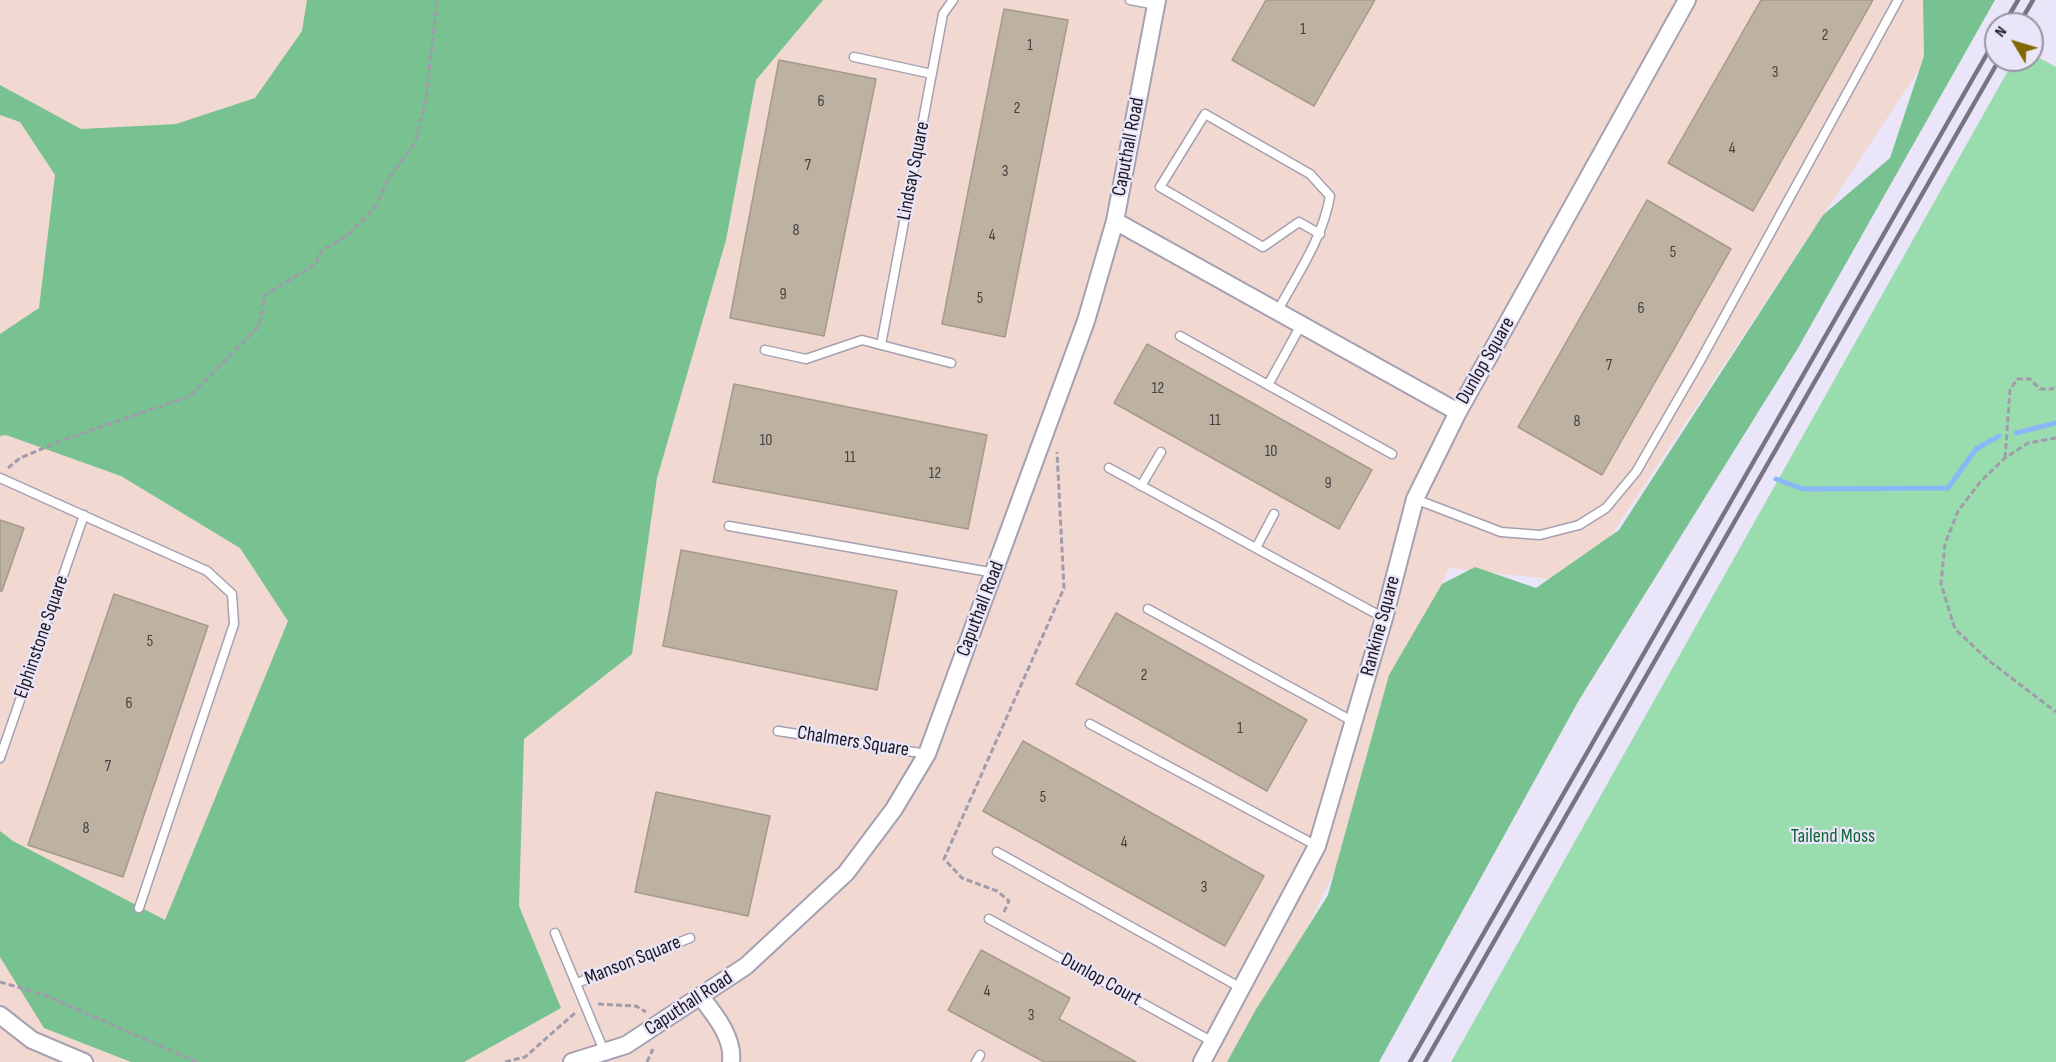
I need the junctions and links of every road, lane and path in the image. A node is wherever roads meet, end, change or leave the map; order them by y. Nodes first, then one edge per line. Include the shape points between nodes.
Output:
1 (437, 0) edge
2 (952, 0) edge
3 (1130, 0) edge
4 (1687, 0) edge
5 (1898, 0) edge
6 (1156, 3) edge
7 (854, 57) dead end
8 (932, 74) junction
9 (1114, 222) junction
10 (1320, 234) junction
11 (1277, 312) junction
12 (1301, 325) junction
13 (1180, 336) dead end
14 (881, 345) junction
15 (765, 350) dead end
16 (951, 363) dead end
17 (1268, 385) junction
18 (2056, 386) edge
19 (1458, 412) junction
20 (2056, 438) edge
21 (1057, 449) dead end
22 (1161, 452) dead end
23 (1392, 454) dead end
24 (2005, 458) junction
25 (1109, 468) dead end
26 (7, 469) dead end
27 (0, 478) edge
28 (1141, 486) junction
29 (1415, 499) junction
30 (1274, 514) dead end
31 (84, 515) junction
32 (729, 526) dead end
33 (1256, 548) junction
34 (996, 573) junction
35 (1148, 609) dead end
36 (1384, 618) junction
37 (2056, 712) edge
38 (1354, 722) junction
39 (1090, 724) dead end
40 (778, 731) dead end
41 (927, 754) junction
42 (0, 758) edge
43 (1317, 846) junction
44 (997, 852) dead end
45 (139, 908) dead end
46 (989, 918) dead end
47 (999, 924) junction
48 (555, 933) dead end
49 (690, 938) dead end
50 (0, 982) edge
51 (577, 983) junction
52 (1243, 989) junction
53 (701, 998) junction
54 (0, 1015) edge
55 (1213, 1042) junction
56 (604, 1052) junction
57 (84, 1062) edge
58 (196, 1062) edge
59 (572, 1062) edge
60 (731, 1062) edge
61 (1202, 1062) edge

1 - 26 path via 426,99 415,143 387,180 376,206 348,235 321,251 316,264 265,295 259,326 190,396 63,440 20,458
2 - 8 lane, Lindsay Square via 943,14
3 - 6 lane
4 - 19 street, Dunlop Square
5 - 29 lane via 1699,363 1636,472 1606,508 1579,525 1540,535 1501,532
6 - 9 street, Caputhall Road
7 - 8 lane
8 - 14 lane, Lindsay Square
9 - 11 street, Dunlop Square
9 - 34 street, Caputhall Road via 1086,321
10 - 10 lane via 1299,222 1263,247 1161,187 1205,114 1310,174 1330,196
10 - 11 lane
11 - 12 street, Dunlop Square
12 - 17 lane
12 - 19 street, Dunlop Square
13 - 17 lane
14 - 15 lane via 862,340 806,359
14 - 16 lane
17 - 23 lane
18 - 24 path via 2040,390 2030,379 2017,379 2010,390
19 - 29 street, Rankine Square
20 - 24 path via 2028,443
21 - 47 path via 1064,588 944,859 962,879 997,891 1009,900
22 - 28 lane
24 - 37 path via 1958,511 1944,544 1941,584 1955,629
25 - 28 lane
27 - 31 lane
28 - 33 lane
29 - 36 street, Rankine Square
30 - 33 lane
31 - 42 lane, Elphinstone Square
31 - 45 lane via 207,571 232,594 234,624
32 - 34 lane
33 - 36 lane
34 - 41 street, Caputhall Road
35 - 38 lane
36 - 38 street, Rankine Square
38 - 43 street, Rankine Square
39 - 43 lane
40 - 41 lane, Chalmers Square
41 - 53 street, Caputhall Road via 894,809 846,873 746,966
43 - 52 street, Rankine Square
44 - 52 lane
46 - 47 lane, Dunlop Court
47 - 55 lane, Dunlop Court
48 - 51 lane, Manson Square
49 - 51 lane, Manson Square
50 - 58 path via 42,994
51 - 56 lane, Manson Square
52 - 55 street, Rankine Square
53 - 56 street, Caputhall Road via 626,1045
53 - 60 street via 720,1021
54 - 57 street via 32,1040
55 - 61 street, Rankine Square
56 - 59 street, Caputhall Road

